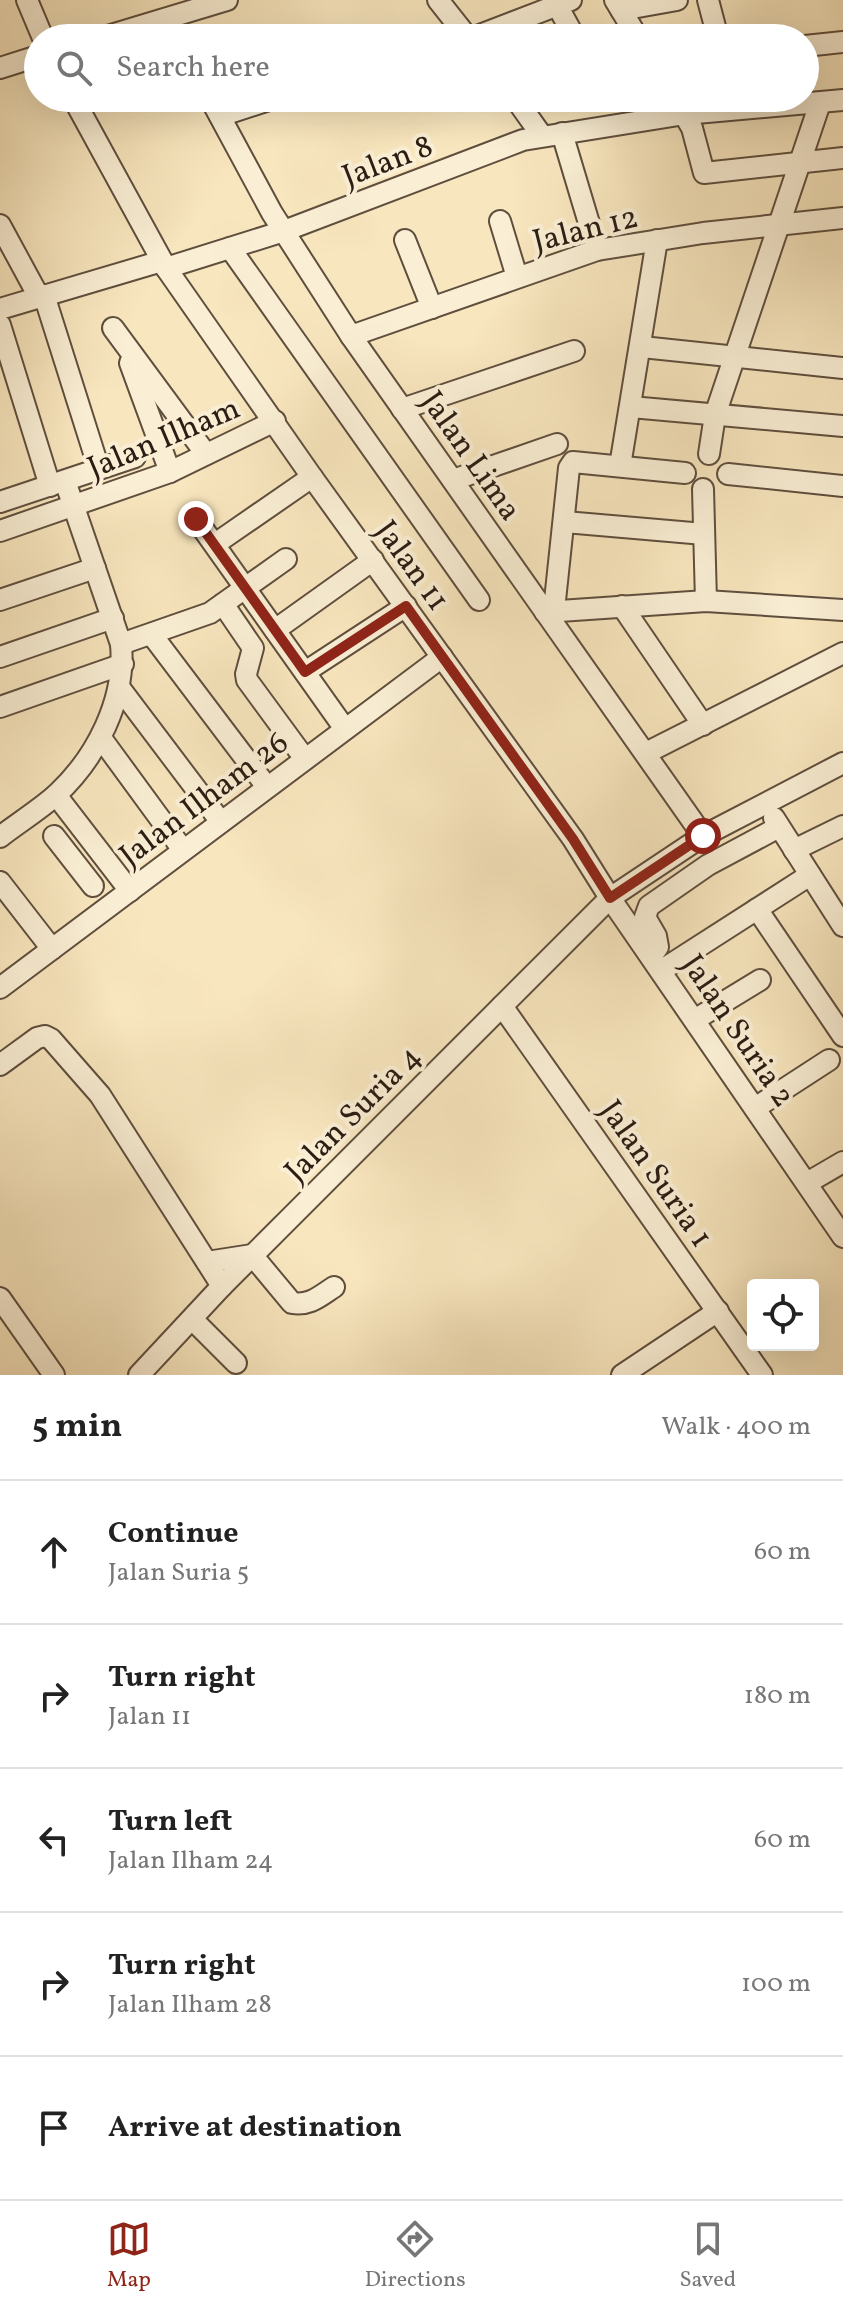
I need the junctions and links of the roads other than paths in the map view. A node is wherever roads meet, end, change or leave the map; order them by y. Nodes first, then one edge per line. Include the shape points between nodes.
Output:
1 (27, 0) edge
2 (227, 0) edge
3 (438, 0) edge
4 (677, 0) edge
5 (708, 0) edge
6 (651, 2) edge
7 (564, 4) edge
8 (618, 5) edge
9 (176, 11) edge
10 (37, 24) edge
11 (140, 24) edge
12 (456, 24) edge
13 (507, 24) edge
14 (570, 24) edge
15 (630, 24) edge
16 (714, 24) edge
17 (843, 42) edge
18 (819, 45) edge
19 (24, 60) edge
20 (0, 68) edge
21 (843, 100) edge
22 (820, 103) joint
23 (819, 106) edge
24 (81, 112) edge
25 (218, 112) edge
26 (529, 112) edge
27 (653, 112) edge
28 (683, 112) edge
29 (817, 112) edge
30 (552, 134) junction
31 (843, 158) edge
32 (802, 161) junction
33 (843, 218) edge
34 (500, 221) dead end
35 (780, 224) junction
36 (0, 225) edge
37 (284, 231) junction
38 (405, 240) dead end
39 (657, 240) junction
40 (230, 248) junction
41 (597, 250) junction
42 (164, 264) junction
43 (517, 277) junction
44 (42, 296) junction
45 (432, 308) junction
46 (0, 309) edge
47 (0, 325) edge
48 (351, 336) junction
49 (642, 347) junction
50 (574, 351) dead end
51 (735, 358) junction
52 (843, 368) edge
53 (631, 407) junction
54 (402, 409) junction
55 (715, 415) junction
56 (275, 421) junction
57 (843, 426) edge
58 (557, 444) dead end
59 (206, 454) junction
60 (709, 454) dead end
61 (135, 457) dead end
62 (620, 466) junction
63 (99, 469) junction
64 (170, 472) junction
65 (685, 473) dead end
66 (728, 474) dead end
67 (312, 477) junction
68 (453, 480) junction
69 (57, 483) junction
70 (843, 486) edge
71 (703, 489) dead end
72 (0, 501) edge
73 (74, 506) junction
74 (196, 519) dead end
75 (565, 522) junction
76 (0, 531) edge
77 (704, 534) junction
78 (215, 544) junction
79 (286, 559) dead end
80 (373, 560) junction
81 (95, 568) junction
82 (244, 586) junction
83 (0, 600) edge
84 (479, 600) dead end
85 (706, 601) junction
86 (223, 604) junction
87 (406, 606) junction
88 (622, 606) junction
89 (843, 610) edge
90 (550, 611) junction
91 (113, 618) junction
92 (275, 630) junction
93 (152, 635) junction
94 (843, 653) edge
95 (122, 654) junction
96 (0, 657) edge
97 (442, 657) junction
98 (305, 672) junction
99 (119, 687) junction
100 (0, 707) edge
101 (703, 725) junction
102 (345, 729) junction
103 (101, 738) junction
104 (646, 753) junction
105 (305, 759) junction
106 (843, 763) edge
107 (267, 787) junction
108 (56, 795) junction
109 (764, 804) junction
110 (221, 822) junction
111 (843, 826) edge
112 (779, 827) junction
113 (0, 835) edge
114 (54, 836) dead end
115 (703, 836) junction
116 (95, 846) junction
117 (183, 850) junction
118 (794, 850) junction
119 (74, 860) junction
120 (810, 875) junction
121 (0, 882) edge
122 (93, 886) dead end
123 (130, 891) junction
124 (610, 898) junction
125 (757, 909) junction
126 (843, 926) edge
127 (52, 949) junction
128 (657, 962) junction
129 (4, 976) edge
130 (760, 980) dead end
131 (502, 1006) junction
132 (696, 1019) junction
133 (843, 1036) edge
134 (829, 1060) dead end
135 (0, 1065) edge
136 (755, 1108) junction
137 (843, 1162) edge
138 (807, 1183) junction
139 (843, 1237) edge
140 (252, 1255) junction
141 (207, 1262) junction
142 (222, 1286) junction
143 (334, 1287) dead end
144 (0, 1298) edge
145 (718, 1311) junction
146 (192, 1319) junction
147 (236, 1363) dead end
148 (54, 1375) edge
149 (139, 1375) edge
150 (622, 1375) edge
151 (762, 1375) edge

1 - 10 street
2 - 9 street
3 - 12 street
4 - 6 street
5 - 16 street
6 - 8 street
7 - 13 street
7 - 14 street
8 - 15 street
9 - 11 street
17 - 18 street
19 - 20 street
21 - 22 street, Jalan 8
22 - 23 street
24 - 42 street, Jalan 11
25 - 37 street, Jalan Lima
26 - 30 street
27 - 30 street, Jalan 8
28 - 32 street via 704,173
29 - 32 street
30 - 37 street, Jalan 8 via 523,140
30 - 41 street
31 - 32 street
32 - 35 street
33 - 35 street, Jalan 12
34 - 43 street
35 - 39 street, Jalan 12
35 - 51 street
36 - 44 street
37 - 40 street, Jalan 8
37 - 48 street, Jalan Lima
38 - 45 street
39 - 41 street, Jalan 12
39 - 49 street
40 - 42 street, Jalan 8
40 - 84 street
41 - 43 street, Jalan 12
42 - 44 street, Jalan 8
42 - 56 street, Jalan 11
43 - 45 street, Jalan 12
44 - 46 street, Jalan 8
44 - 63 street
45 - 48 street, Jalan 12
47 - 69 street
48 - 54 street, Jalan Lima
49 - 51 street
49 - 53 street
50 - 54 street
51 - 52 street
51 - 55 street
53 - 55 street
53 - 62 street
54 - 68 street, Jalan Lima
55 - 57 street
55 - 60 street
56 - 59 street, Jalan Ilham
56 - 67 street, Jalan 11
58 - 68 street
59 - 64 street, Jalan Ilham
59 - 64 street via 118,336
61 - 63 street
62 - 65 street
62 - 75 street via 573,462
63 - 69 street
64 - 73 street, Jalan Ilham
66 - 70 street
67 - 78 street
67 - 80 street, Jalan 11
68 - 90 street, Jalan Lima
69 - 72 street
69 - 73 street
71 - 77 street
73 - 76 street, Jalan Ilham
73 - 81 street, Jalan Ilham
74 - 78 street
75 - 77 street
75 - 90 street
77 - 85 street
78 - 82 street
79 - 82 street
80 - 87 street, Jalan 11
80 - 92 street
81 - 83 street
81 - 91 street, Jalan Ilham
82 - 86 street
82 - 92 street
85 - 88 street
85 - 89 street
86 - 93 street
86 - 105 street via 253,648 247,680
87 - 97 street, Jalan 11
87 - 98 street
88 - 90 street
88 - 101 street
90 - 104 street, Jalan Lima
91 - 95 street, Jalan Ilham
91 - 96 street
92 - 98 street
93 - 95 street
93 - 107 street
94 - 101 street
95 - 99 street, Jalan Ilham
95 - 100 street
97 - 102 street, Jalan Ilham 26
97 - 124 street, Jalan 11
98 - 102 street
99 - 103 street, Jalan Ilham
99 - 110 street
101 - 104 street
102 - 105 street, Jalan Ilham 26
103 - 108 street, Jalan Ilham
103 - 117 street
104 - 115 street, Jalan Lima
105 - 107 street, Jalan Ilham 26
106 - 109 street, Jalan Suria 4
107 - 110 street, Jalan Ilham 26
108 - 113 street, Jalan Ilham
108 - 116 street
109 - 112 street
109 - 115 street, Jalan Suria 4
110 - 117 street, Jalan Ilham 26
111 - 118 street
112 - 118 street
112 - 128 street via 708,865 649,906 645,917 656,936
114 - 119 street
115 - 124 street, Jalan Suria 4
116 - 119 street
116 - 123 street
117 - 123 street, Jalan Ilham 26
118 - 120 street
119 - 122 street
120 - 125 street
120 - 126 street
121 - 127 street
123 - 127 street, Jalan Ilham 26
124 - 128 street, Jalan Suria 2
124 - 131 street, Jalan Suria 4
125 - 128 street
125 - 133 street
127 - 129 street, Jalan Ilham 26
128 - 132 street, Jalan Suria 2
130 - 132 street
131 - 140 street, Jalan Suria 4
131 - 145 street, Jalan Suria 1
132 - 136 street, Jalan Suria 2
134 - 136 street
135 - 141 street via 37,1038 51,1039 100,1095
136 - 138 street, Jalan Suria 2
137 - 138 street
138 - 139 street, Jalan Suria 2
140 - 141 street
140 - 142 street, Jalan Suria 4
140 - 143 street via 292,1303 312,1302
141 - 142 street
142 - 146 street, Jalan Suria 4
144 - 148 street
145 - 150 street
145 - 151 street, Jalan Suria 1
146 - 147 street
146 - 149 street, Jalan Suria 4

